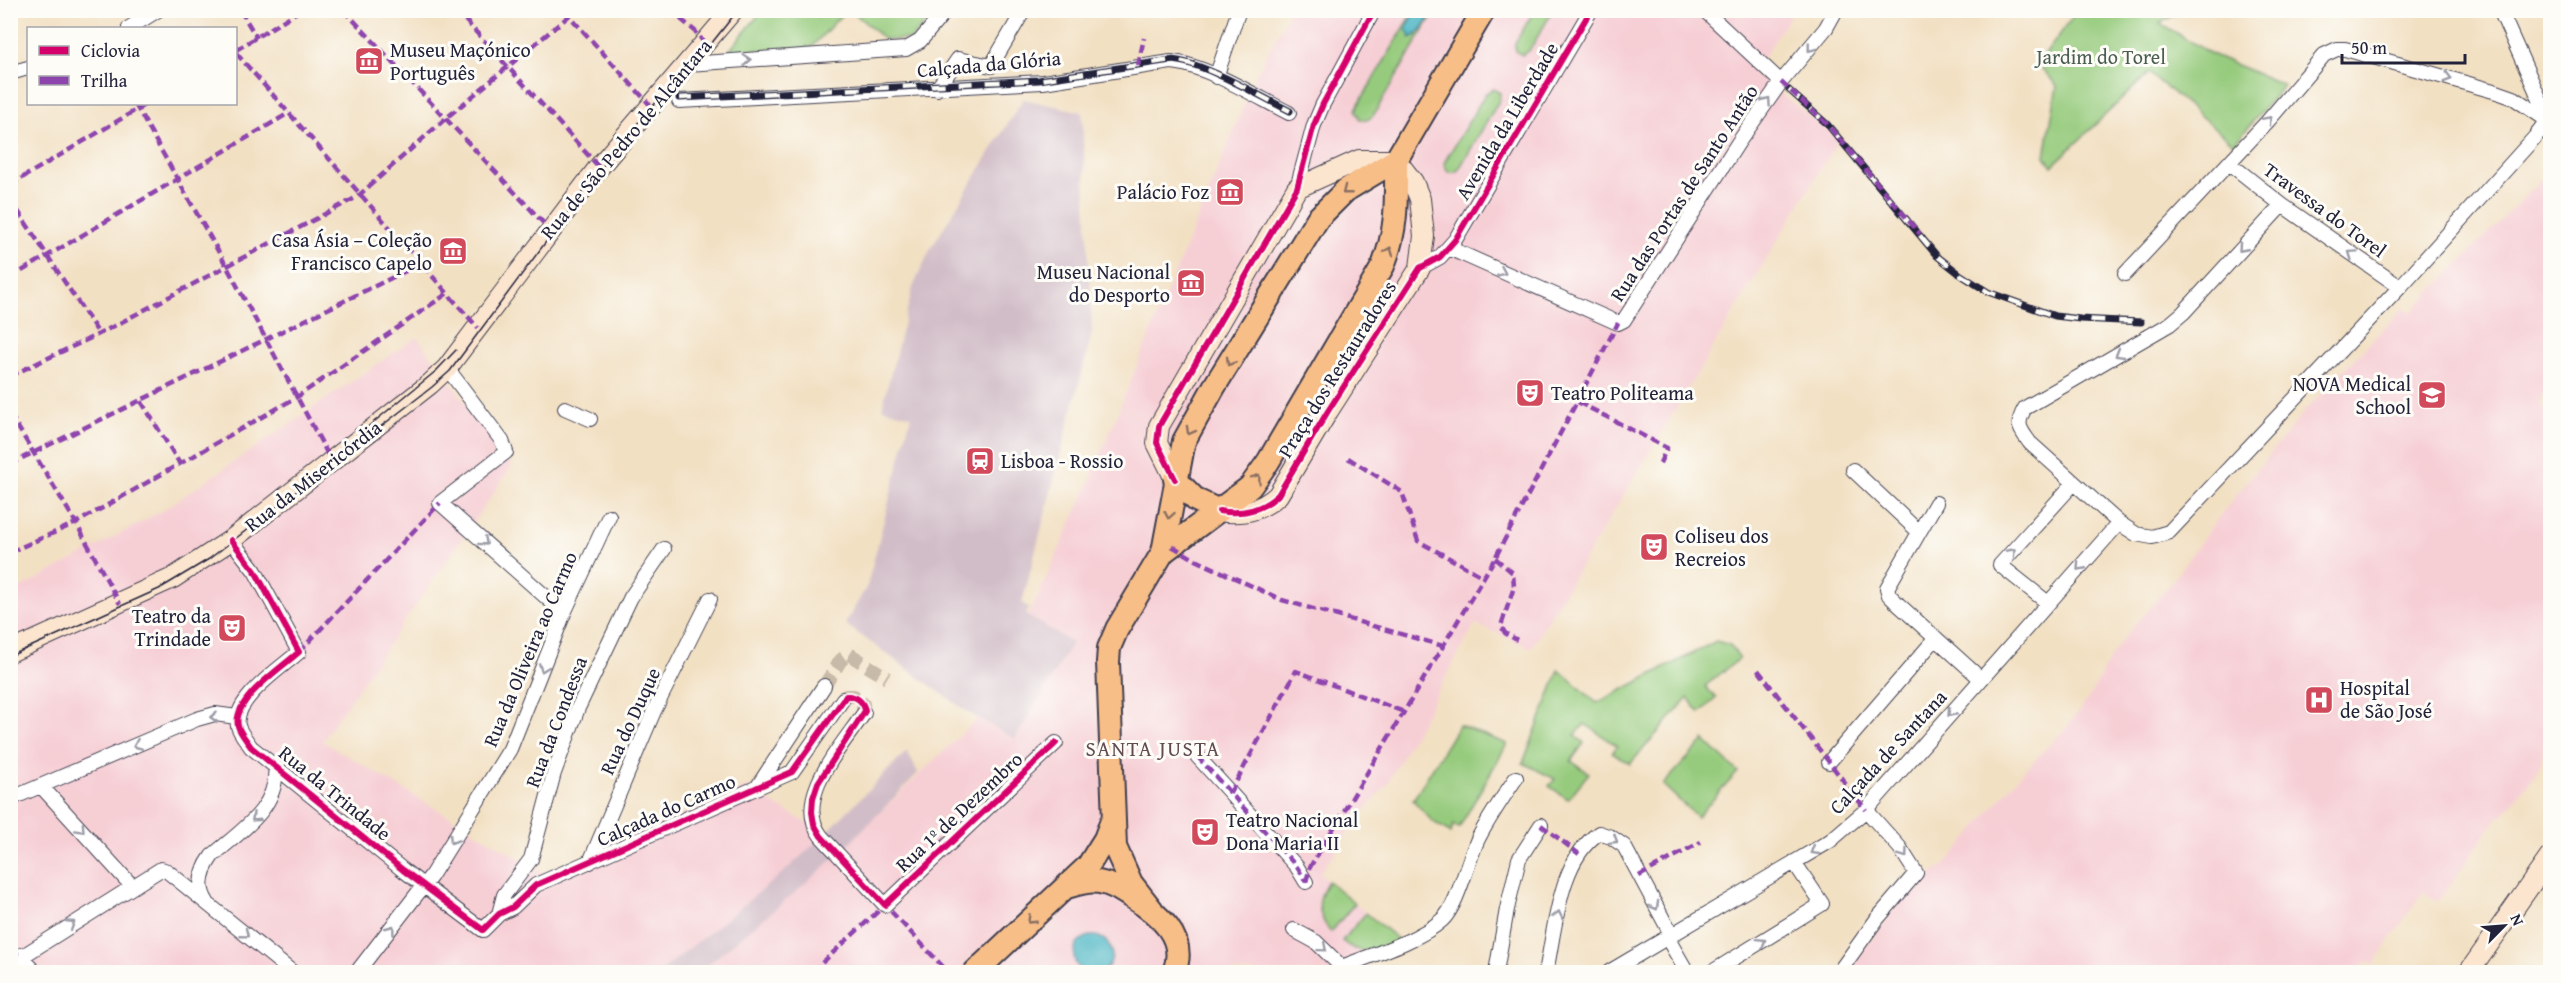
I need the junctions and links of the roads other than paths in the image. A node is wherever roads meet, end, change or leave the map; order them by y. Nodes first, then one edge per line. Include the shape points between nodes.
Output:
1 (158, 10) edge
2 (733, 10) edge
3 (946, 10) edge
4 (1024, 10) edge
5 (1239, 10) edge
6 (1374, 10) edge
7 (1484, 10) edge
8 (1591, 10) edge
9 (1704, 10) edge
10 (1836, 10) edge
11 (2500, 10) edge
12 (131, 27) edge
13 (688, 64) junction
14 (27, 68) edge
15 (10, 73) edge
16 (1216, 77) junction
17 (1781, 82) junction
18 (937, 89) junction
19 (679, 101) dead end
20 (1289, 113) dead end
21 (2550, 120) edge
22 (1396, 160) junction
23 (2229, 163) junction
24 (1298, 188) junction
25 (2282, 204) junction
26 (1469, 218) joint
27 (1449, 248) junction
28 (1420, 268) junction
29 (2125, 274) dead end
30 (2400, 287) junction
31 (447, 368) junction
32 (565, 408) dead end
33 (590, 419) dead end
34 (1852, 470) dead end
35 (1175, 479) junction
36 (2074, 483) junction
37 (1936, 503) dead end
38 (1219, 511) junction
39 (609, 516) dead end
40 (2119, 524) junction
41 (1919, 532) junction
42 (231, 540) junction
43 (664, 549) dead end
44 (1163, 552) junction
45 (710, 599) dead end
46 (2048, 603) junction
47 (564, 613) junction
48 (1936, 638) junction
49 (10, 652) edge
50 (1981, 679) junction
51 (824, 686) tunnel mouth
52 (843, 699) dead end
53 (864, 713) dead end
54 (237, 717) junction
55 (1056, 743) dead end
56 (1197, 756) dead end
57 (1829, 762) dead end
58 (275, 766) junction
59 (1516, 778) dead end
60 (41, 786) junction
61 (759, 786) junction
62 (10, 799) edge
63 (1866, 810) junction
64 (1113, 818) junction
65 (1541, 825) dead end
66 (590, 862) junction
67 (1794, 862) junction
68 (2549, 863) edge
69 (1306, 882) dead end
70 (424, 885) junction
71 (132, 886) junction
72 (1067, 887) junction
73 (212, 908) junction
74 (1152, 910) junction
75 (499, 914) junction
76 (483, 930) joint
77 (1294, 930) dead end
78 (1670, 938) junction
79 (16, 960) edge
80 (1344, 970) edge
81 (34, 972) edge
82 (292, 972) edge
83 (357, 972) edge
84 (975, 972) edge
85 (1174, 972) edge
86 (1496, 972) edge
87 (1546, 972) edge
88 (1609, 972) edge
89 (1687, 972) edge
90 (1712, 972) edge
91 (1839, 972) edge
92 (2469, 972) edge

1 - 12 street
2 - 13 street, Rua de São Pedro de Alcântara
13 -> 3 street via 906,49 920,41
4 - 18 street via 991,66 958,59
5 - 16 street
6 - 24 street via 1337,74 1314,125
7 - 22 main road
8 - 26 street, Avenida da Liberdade
9 - 17 street
10 -> 17 street, Rua das Portas de Santo Antão
11 - 21 street
13 - 31 street, Rua de São Pedro de Alcântara via 621,140
14 - 15 street
16 - 18 street, Calçada da Glória via 1171,62 1043,82
16 - 20 street, Calçada da Glória
27 -> 17 street, Rua das Portas de Santo Antão via 1618,323 1629,315 1697,203
18 - 19 street, Calçada da Glória
23 -> 21 street via 2324,56 2337,48 2497,92
21 - 30 street
22 - 24 street via 1359,160
22 - 28 street via 1413,182 1420,200 1424,236
22 -> 35 main road via 1346,190 1318,218 1184,441
38 -> 22 main road, Praça dos Restauradores via 1254,482 1383,266 1397,220
23 - 25 street, Travessa do Torel
23 - 29 street
24 - 35 street, Praça dos Restauradores via 1159,426 1157,443
30 -> 25 street, Travessa do Torel
25 -> 36 street via 2183,314 2025,408 2019,418 2021,429
26 - 27 street, Praça dos Restauradores
27 - 28 street, Praça dos Restauradores
28 - 38 street, Praça dos Restauradores via 1278,495 1250,511
30 - 40 street via 2169,532 2152,537 2136,534
31 - 42 street, Rua da Misericórdia
31 -> 47 street via 507,452 440,503
32 - 33 street
34 - 41 street
35 - 38 main road, Praça dos Restauradores via 1196,500
35 -> 44 main road
36 - 40 street
46 -> 36 street via 2000,565
37 - 41 street
38 - 44 main road, Praça dos Restauradores
39 - 47 street, Rua da Oliveira ao Carmo
40 -> 46 street, Calçada de Santana
41 - 48 street via 1887,588 1889,596
42 - 49 street, Rua da Misericórdia via 173,578
42 - 54 street via 255,571 299,652 247,697
43 - 75 street, Rua da Condessa via 631,597 578,708 554,773 531,859 504,895
44 - 64 main road via 1109,648
45 - 66 street, Rua do Duque via 654,711
46 - 50 street, Calçada de Santana
47 -> 70 street, Rua da Oliveira ao Carmo via 510,748
48 - 50 street
48 - 57 street
50 -> 63 street, Calçada de Santana
51 - 61 street, Calçada do Carmo
52 - 61 street, Calçada do Carmo via 797,768
53 - 55 street, Rua 1º de Dezembro via 818,783 812,812 821,836 885,904
54 - 58 street, Rua da Trindade via 239,729 251,747
54 -> 60 street via 215,714 197,719
56 - 69 street via 1297,867
58 - 70 street, Rua da Trindade
58 -> 73 street via 276,785 269,802 205,867 202,890
59 - 80 street via 1480,835 1452,905 1442,920 1410,940
60 - 62 street
60 -> 71 street
61 - 66 street, Calçada do Carmo
63 -> 67 street, Calçada de Santana via 1830,841
63 -> 91 street via 1900,848 1916,873
64 - 72 main road via 1095,857
64 - 74 main road via 1119,859
65 - 86 street via 1519,859
66 - 75 street, Calçada do Carmo via 536,885 513,907
67 - 78 street, Calçada de Santana
90 -> 67 street via 1822,904
68 - 92 street
70 - 76 street, Rua da Trindade
83 -> 70 street, Rua da Oliveira ao Carmo
71 - 73 street via 158,870 167,871
79 -> 71 street
72 - 74 main road via 1101,882
72 -> 84 main road
73 -> 82 street
74 - 85 main road via 1175,940 1179,955
75 - 76 street, Calçada do Carmo
77 -> 80 street via 1316,942
87 -> 78 street via 1567,872 1599,833 1624,846
78 - 88 street, Calçada de Santana
78 - 89 street
79 - 81 street

